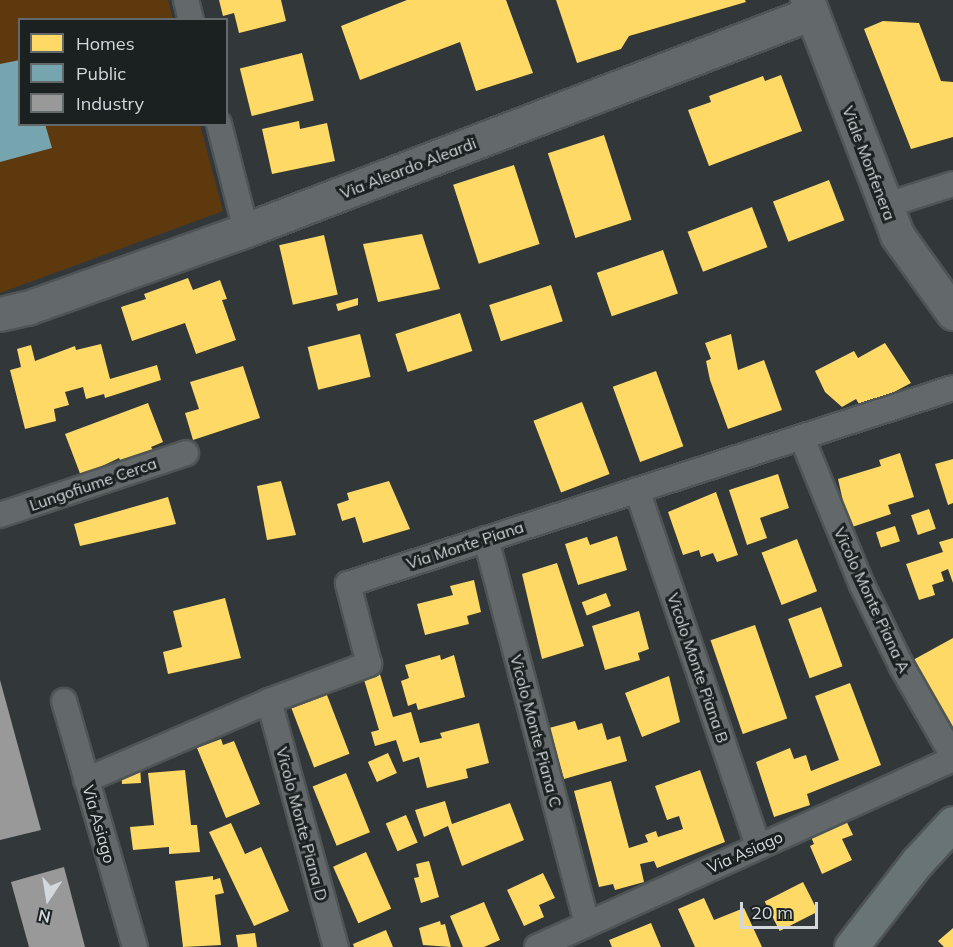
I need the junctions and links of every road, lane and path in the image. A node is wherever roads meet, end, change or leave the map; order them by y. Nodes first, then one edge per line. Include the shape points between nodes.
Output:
1 (186, 0) edge
2 (810, 6) edge
3 (190, 18) edge
4 (220, 126) edge
5 (953, 184) edge
6 (884, 206) junction
7 (246, 230) junction
8 (953, 313) edge
9 (0, 314) edge
10 (953, 388) edge
11 (802, 438) junction
12 (186, 453) dead end
13 (637, 490) junction
14 (0, 515) edge
15 (486, 539) junction
16 (64, 701) dead end
17 (269, 701) junction
18 (953, 757) edge
19 (86, 780) junction
20 (953, 823) edge
21 (758, 846) junction
22 (587, 924) junction
23 (135, 947) edge
24 (336, 947) edge
25 (537, 947) edge
26 (851, 947) edge

1 - 3 street
2 - 6 street, Viale Monfenera
2 - 7 street, Via Aleardo Aleardi
4 - 7 street
5 - 6 street
6 - 8 street, Viale Monfenera via 912,259
7 - 9 street, Via Aleardo Aleardi via 27,308
10 - 11 street, Via Monte Piana
11 - 13 street, Via Monte Piana
11 - 18 street, Vicolo Monte Piana A via 862,585
12 - 14 street, Lungofiume Cerca
13 - 15 street, Via Monte Piana
13 - 21 street, Vicolo Monte Piana B
15 - 17 street, Via Monte Piana via 348,584 369,664
15 - 22 street, Vicolo Monte Piana C
16 - 19 street, Via Asiago
17 - 19 street, Via Monte Piana
17 - 24 street, Vicolo Monte Piana D
18 - 21 street, Via Asiago
19 - 23 street, Via Asiago
20 - 26 main road via 916,862
21 - 22 street, Via Asiago
22 - 25 street, Via Asiago

